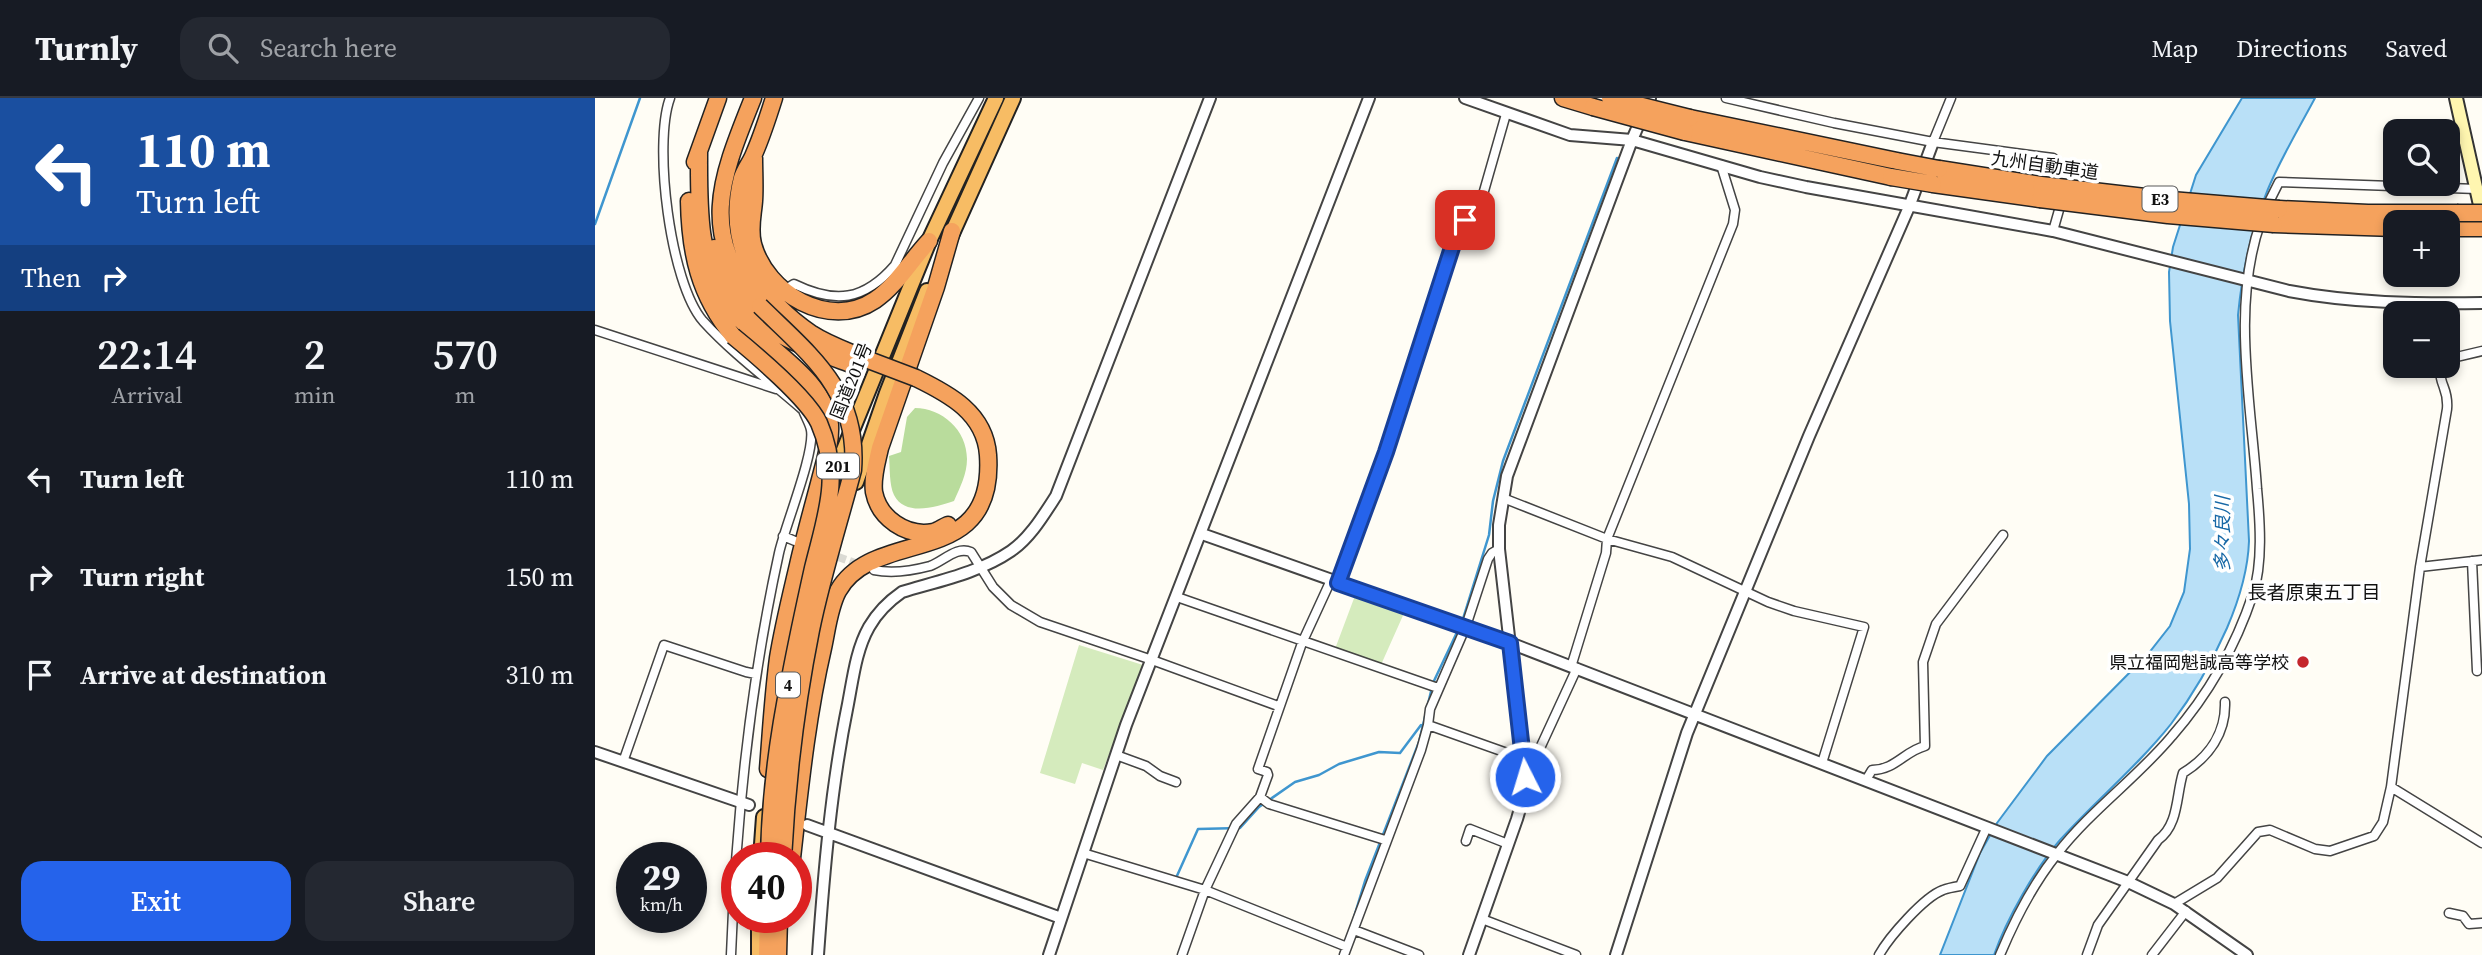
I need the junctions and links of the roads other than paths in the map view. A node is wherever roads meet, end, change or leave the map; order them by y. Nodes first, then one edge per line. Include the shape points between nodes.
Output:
1 (670, 98) edge
2 (717, 98) edge
3 (753, 98) edge
4 (775, 98) edge
5 (979, 98) edge
6 (996, 98) edge
7 (1013, 98) edge
8 (1210, 98) edge
9 (1369, 98) edge
10 (1465, 98) edge
11 (1563, 98) edge
12 (1611, 98) edge
13 (1650, 98) edge
14 (1726, 98) edge
15 (1951, 98) edge
16 (2456, 98) edge
17 (1506, 114) junction
18 (1687, 125) junction
19 (1632, 141) junction
20 (1933, 142) junction
21 (699, 152) junction
22 (754, 155) junction
23 (1721, 165) junction
24 (1936, 176) junction
25 (699, 180) junction
26 (2480, 203) edge
27 (1909, 207) junction
28 (2383, 215) edge
29 (2277, 216) junction
30 (2460, 218) edge
31 (2460, 224) edge
32 (2383, 227) edge
33 (2482, 228) edge
34 (953, 231) junction
35 (2053, 231) junction
36 (929, 241) junction
37 (2244, 280) junction
38 (789, 287) dead end
39 (2482, 303) edge
40 (595, 330) edge
41 (753, 342) dead end
42 (2482, 351) edge
43 (2460, 356) edge
44 (742, 358) junction
45 (865, 364) junction
46 (2439, 378) edge
47 (914, 383) junction
48 (782, 391) junction
49 (1503, 498) junction
50 (832, 521) junction
51 (1202, 534) junction
52 (2003, 535) dead end
53 (783, 536) junction
54 (1607, 539) junction
55 (795, 541) dead end
56 (1499, 549) junction
57 (2482, 560) edge
58 (2472, 561) junction
59 (980, 567) junction
60 (2420, 567) junction
61 (874, 570) dead end
62 (1334, 581) junction
63 (1745, 590) junction
64 (1177, 597) junction
65 (1466, 626) junction
66 (1302, 643) junction
67 (1510, 643) junction
68 (1153, 660) junction
69 (1574, 667) junction
70 (2477, 671) dead end
71 (756, 674) junction
72 (1438, 688) junction
73 (2225, 702) dead end
74 (1278, 706) junction
75 (1695, 714) junction
76 (1428, 726) junction
77 (595, 752) edge
78 (1116, 755) junction
79 (1524, 758) junction
80 (623, 762) junction
81 (1822, 763) junction
82 (768, 769) junction
83 (1866, 780) junction
84 (1176, 782) dead end
85 (2391, 787) junction
86 (1260, 797) junction
87 (745, 804) junction
88 (807, 825) dead end
89 (1986, 829) junction
90 (827, 833) junction
91 (1385, 840) junction
92 (1465, 841) dead end
93 (762, 842) edge
94 (769, 842) edge
95 (785, 842) edge
96 (785, 842) edge
97 (794, 842) edge
98 (2482, 843) edge
99 (1508, 844) junction
100 (1083, 853) junction
101 (2057, 854) junction
102 (2128, 882) junction
103 (1205, 890) junction
104 (2174, 904) junction
105 (2186, 911) junction
106 (2449, 913) dead end
107 (1061, 918) junction
108 (1482, 919) junction
109 (2482, 923) edge
110 (1354, 930) junction
111 (759, 933) edge
112 (768, 933) edge
113 (781, 933) edge
114 (1346, 951) edge
115 (731, 955) edge
116 (759, 955) edge
117 (767, 955) edge
118 (780, 955) edge
119 (818, 955) edge
120 (1049, 955) edge
121 (1182, 955) edge
122 (1419, 955) edge
123 (1469, 955) edge
124 (1576, 955) edge
125 (1616, 955) edge
126 (1879, 955) edge
127 (2000, 955) edge
128 (2087, 955) edge
129 (2153, 955) edge
130 (2247, 955) edge

1 - 44 street via 663,142 665,184 679,266 701,319
2 - 21 highway
3 - 50 highway, bridge via 721,194 723,240 741,284 819,365 847,412 853,433 853,470
4 - 22 highway
5 - 38 street via 895,265 883,278 846,296 817,295 794,284
6 - 36 highway, 国道201号 / 201
7 - 34 highway, 201
8 - 59 street via 1056,496 1012,550
9 - 51 street
10 - 17 street
11 - 18 highway, 九州自動車道 / E3, bridge
12 - 18 highway, 九州自動車道 / E3, bridge
13 - 19 street
14 - 20 street
15 - 20 street
16 - 26 main road
17 - 19 street via 1570,135
17 - 62 street via 1478,212 1457,232 1386,452
18 - 24 highway, 九州自動車道 / E3, bridge via 1897,161
18 - 24 highway, 九州自動車道 / E3, bridge via 1756,149 1891,177
19 - 23 street
19 - 49 street via 1514,457
20 - 27 street
20 - 35 street via 2053,158 2065,170
21 - 25 highway
21 - 50 highway, bridge via 689,188 692,245 707,300 733,336 804,402 817,420 832,469
22 - 36 highway via 753,243 776,284 811,307 852,310 873,302 893,286
22 - 45 highway via 743,175 738,228 755,277 768,295 813,334
23 - 27 street
23 - 54 street via 1735,210 1733,224
24 - 29 highway, 九州自動車道 / E3, bridge via 2040,192 2171,200
25 - 45 highway via 713,247 739,300 753,316 787,339
25 - 82 highway via 705,248 725,301 811,383 824,403 830,425 778,658
26 - 30 highway, 九州自動車道 / E3, bridge
26 - 37 street via 2428,188 2279,182 2257,232
27 - 35 street
27 - 63 street
28 - 29 highway, 九州自動車道 / E3
29 - 32 highway, 九州自動車道 / E3
31 - 33 highway, 九州自動車道 / E3
34 - 47 highway via 874,475 880,510 891,521 906,529 933,531 950,524 974,495 980,477 979,458 966,423
34 - 95 highway, 201 via 873,431 835,549 808,662
35 - 37 street
36 - 82 highway, 国道201号 / 201 via 826,495 799,592
37 - 39 street via 2362,301
37 - 101 street via 2259,515 2260,567 2254,591 2239,632 2194,708
40 - 48 street
41 - 44 street
42 - 43 street
44 - 48 street
45 - 47 highway, bridge
46 - 60 street via 2448,394 2447,409
47 - 97 highway via 959,401 972,413 988,447 988,482 978,507 948,537 874,559 849,577 838,592 815,683
48 - 53 street via 803,410 811,431 808,456
49 - 54 street
49 - 56 street
50 - 94 highway, 4, bridge via 814,565 780,728
50 - 96 highway, bridge via 802,678
51 - 62 street
51 - 64 street
52 - 83 street via 1935,624 1923,662 1925,746 1883,770 1872,770
53 - 55 street
53 - 71 street
54 - 63 street via 1672,557
54 - 69 street
56 - 65 street via 1487,559
56 - 67 street
57 - 58 street
58 - 60 street
58 - 70 street
59 - 61 street via 967,550 932,565 890,573
59 - 68 street via 1011,605 1040,622
59 - 90 street via 902,592 869,626 856,662
60 - 85 street
62 - 65 street
62 - 66 street
63 - 75 street
63 - 81 street via 1794,611 1864,627
64 - 66 street
64 - 68 street
65 - 67 street
65 - 72 street
66 - 72 street
66 - 74 street
67 - 69 street
67 - 79 street
68 - 74 street
68 - 78 street
69 - 75 street
69 - 79 street via 1535,760
71 - 80 street via 664,645
71 - 87 street
72 - 76 street
73 - 102 street via 2226,719 2215,742 2207,755 2183,773 2173,825
74 - 86 street via 1258,769 1268,775
75 - 81 street
75 - 125 street
76 - 79 street
76 - 91 street
77 - 80 street
78 - 84 street
78 - 100 street
79 - 99 street via 1524,795
80 - 87 street
81 - 83 street
82 - 93 highway, 国道201号 / 201
83 - 89 street
85 - 98 street
85 - 104 street via 2383,822 2374,836 2330,851 2270,830 2259,832 2217,878
86 - 91 street via 1269,804
86 - 103 street via 1236,824
87 - 115 street via 733,889
88 - 90 street
89 - 101 street
89 - 126 street via 1960,886 1928,899
90 - 107 street
90 - 119 street
91 - 110 street
92 - 99 street via 1470,829
99 - 108 street
100 - 103 street
100 - 107 street
101 - 102 street
101 - 127 street via 2025,903
102 - 104 street
102 - 128 street via 2098,925
103 - 114 street
103 - 121 street
104 - 105 street
105 - 129 street
105 - 130 street
106 - 109 street via 2463,915 2469,924
107 - 120 street
108 - 123 street
108 - 124 street
110 - 114 street
110 - 122 street
111 - 116 highway
112 - 117 highway
113 - 118 highway

